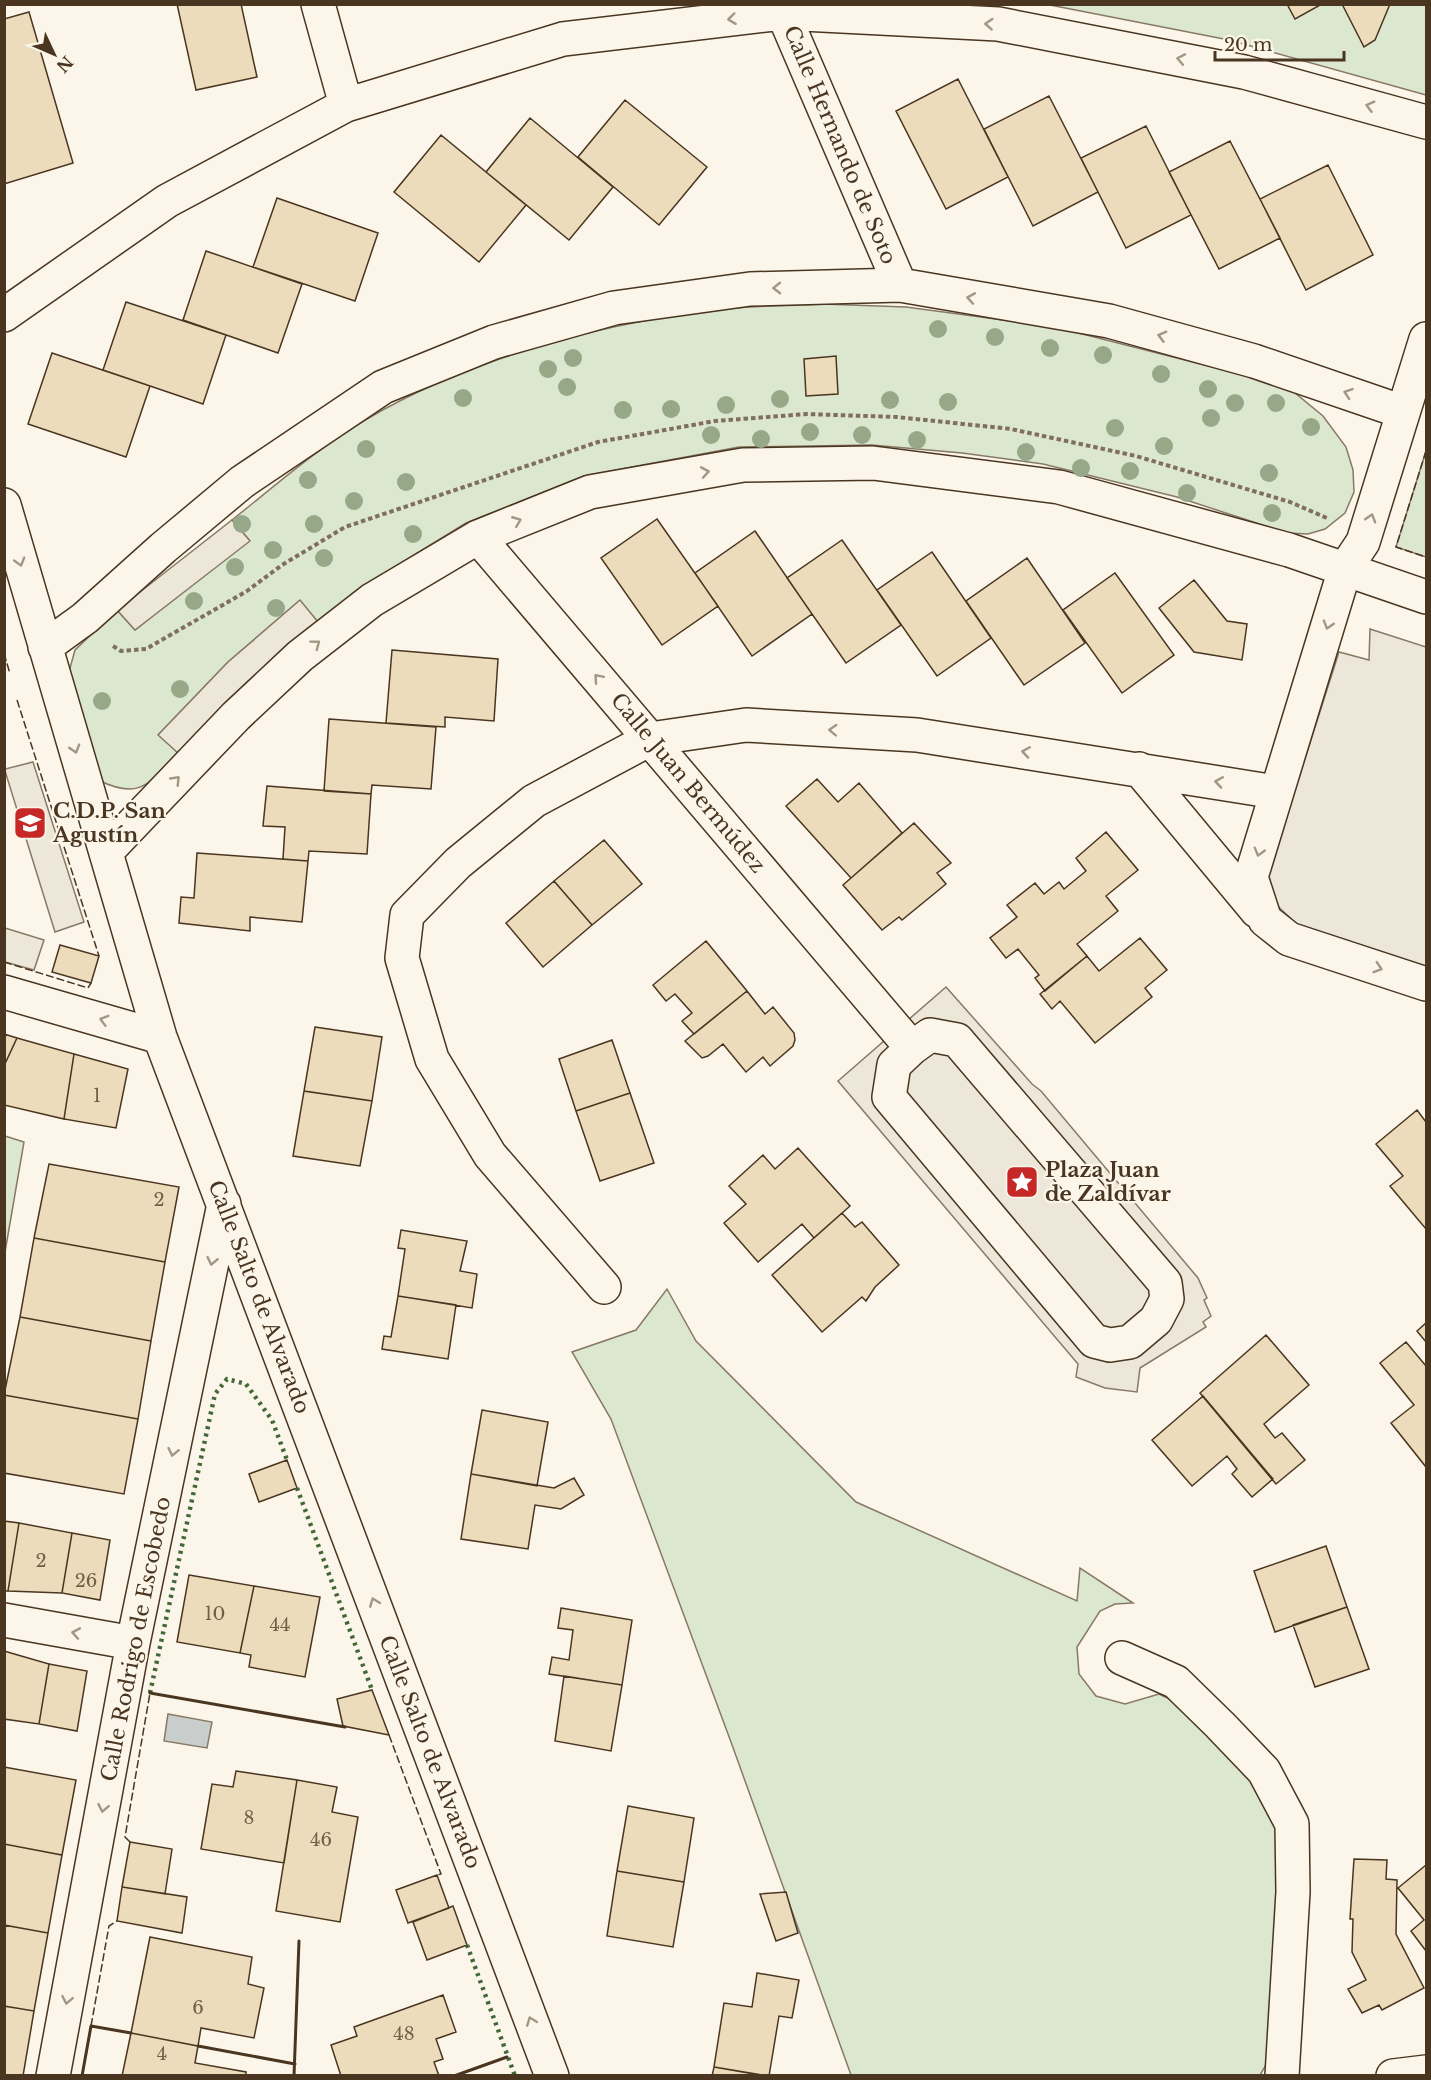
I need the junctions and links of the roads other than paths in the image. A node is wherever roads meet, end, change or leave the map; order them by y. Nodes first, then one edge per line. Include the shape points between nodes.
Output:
1 (318, 4) edge
2 (782, 9) edge
3 (346, 105) junction
4 (1426, 122) edge
5 (900, 285) junction
6 (4, 315) edge
7 (1426, 339) edge
8 (1404, 412) junction
9 (4, 505) edge
10 (478, 537) junction
11 (1345, 569) junction
12 (1426, 597) edge
13 (45, 647) junction
14 (650, 739) junction
15 (1139, 769) junction
16 (1276, 792) junction
17 (106, 852) junction
18 (1265, 920) junction
19 (1426, 984) edge
20 (4, 992) edge
21 (160, 1037) junction
22 (904, 1039) junction
23 (224, 1204) junction
24 (603, 1287) dead end
25 (4, 1620) edge
26 (133, 1643) junction
27 (1122, 1658) dead end
28 (1426, 2072) edge
29 (53, 2076) edge
30 (552, 2076) edge
31 (1282, 2076) edge
32 (1393, 2076) edge

1 - 3 street
2 -> 3 street via 563,39
4 -> 2 street via 1244,72 998,24
2 - 5 street, Calle Hernando de Soto
3 - 6 street via 167,201
8 -> 5 street via 1254,361 1109,321
5 -> 13 street via 750,289 614,308 494,342 383,387 243,482 85,618
7 - 8 street
11 -> 8 street via 1363,542
9 -> 13 street, Calle Salto de Alvarado
10 -> 11 street via 590,492 743,465 873,463 1059,487
14 -> 10 street, Calle Juan Bermúdez
17 -> 10 street via 300,656 372,600
11 - 12 street
11 -> 16 street
13 -> 17 street, Calle Salto de Alvarado
15 -> 14 street via 905,734 746,725
14 - 22 street, Calle Juan Bermúdez
14 - 24 street via 534,801 458,863 407,915 402,958 432,1059 490,1155
16 -> 15 street
15 - 18 street
16 -> 18 street via 1251,877
17 - 21 street, Calle Salto de Alvarado
18 -> 19 street via 1289,939
21 -> 20 street
21 - 23 street, Calle Salto de Alvarado
22 - 22 street via 894,1065 889,1097 1094,1341 1110,1345 1130,1342 1156,1320 1167,1299 1165,1283 957,1040 930,1035
23 -> 26 street, Calle Rodrigo de Escobedo
30 -> 23 street, Calle Salto de Alvarado
26 -> 25 street
26 -> 29 street, Calle Rodrigo de Escobedo
27 - 31 street via 1176,1682 1264,1771 1292,1824 1293,1892
28 - 32 street

